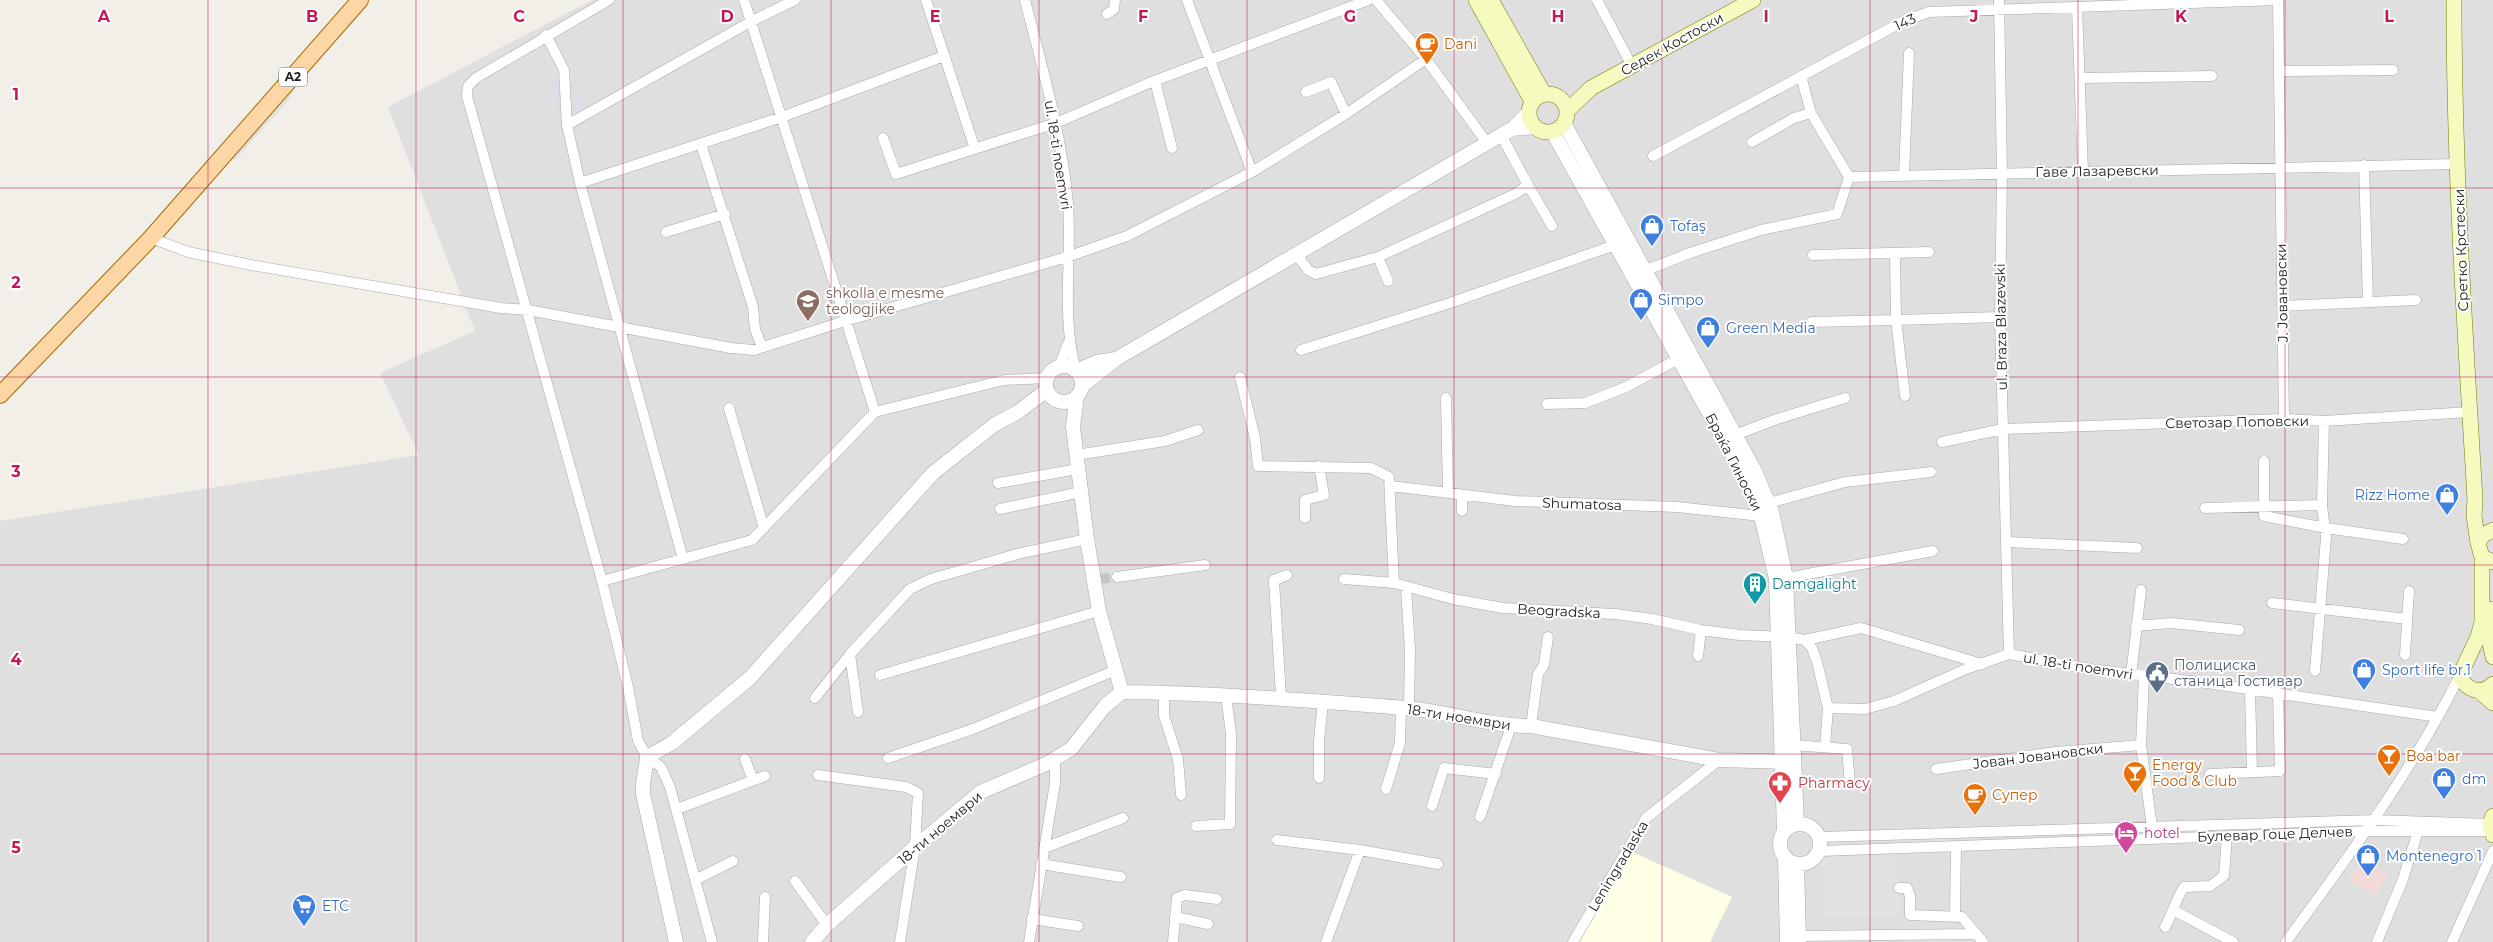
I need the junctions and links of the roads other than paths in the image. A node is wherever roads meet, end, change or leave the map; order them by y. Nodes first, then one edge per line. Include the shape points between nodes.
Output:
1 (360, 0) edge
2 (609, 0) edge
3 (744, 0) edge
4 (795, 0) edge
5 (926, 0) edge
6 (1025, 0) edge
7 (1115, 0) edge
8 (1187, 0) edge
9 (1368, 0) edge
10 (1376, 0) edge
11 (1476, 0) edge
12 (1491, 0) edge
13 (1597, 0) edge
14 (1753, 0) edge
15 (2278, 0) edge
16 (2454, 0) edge
17 (1999, 5) edge
18 (2077, 7) junction
19 (1107, 14) dead end
20 (752, 21) junction
21 (546, 35) junction
22 (1909, 53) dead end
23 (944, 56) junction
24 (1426, 59) junction
25 (1212, 61) junction
26 (1632, 66) junction
27 (2393, 70) dead end
28 (2279, 71) junction
29 (1801, 76) junction
30 (2212, 76) dead end
31 (2080, 78) junction
32 (1155, 81) junction
33 (1591, 88) junction
34 (1306, 92) dead end
35 (1540, 101) junction
36 (1811, 113) junction
37 (1346, 114) junction
38 (782, 117) junction
39 (1561, 121) junction
40 (1056, 123) junction
41 (567, 126) junction
42 (1536, 128) junction
43 (1506, 132) junction
44 (883, 138) dead end
45 (1752, 142) dead end
46 (1487, 143) junction
47 (701, 144) junction
48 (1172, 148) dead end
49 (975, 149) junction
50 (1653, 156) dead end
51 (2458, 164) junction
52 (2364, 165) junction
53 (2279, 167) junction
54 (1252, 172) junction
55 (2084, 172) junction
56 (2002, 173) junction
57 (1904, 175) junction
58 (1849, 176) junction
59 (580, 183) junction
60 (1528, 185) junction
61 (725, 214) junction
62 (1552, 226) dead end
63 (666, 232) dead end
64 (151, 238) junction
65 (1615, 245) junction
66 (1929, 252) dead end
67 (1895, 253) junction
68 (1297, 255) junction
69 (1813, 255) dead end
70 (1067, 257) junction
71 (1378, 257) junction
72 (1644, 271) junction
73 (1388, 281) dead end
74 (2416, 300) dead end
75 (2368, 302) junction
76 (2283, 306) junction
77 (528, 310) junction
78 (2000, 317) junction
79 (1896, 320) junction
80 (845, 321) junction
81 (1811, 322) dead end
82 (618, 328) junction
83 (1068, 344) junction
84 (762, 347) junction
85 (1301, 350) dead end
86 (1116, 359) junction
87 (1678, 359) junction
88 (1060, 367) junction
89 (1076, 371) junction
90 (1240, 378) dead end
91 (1079, 391) junction
92 (1052, 392) junction
93 (0, 395) edge
94 (1905, 396) dead end
95 (1446, 398) dead end
96 (1845, 398) dead end
97 (1547, 404) dead end
98 (729, 408) dead end
99 (875, 412) junction
100 (2470, 412) junction
101 (2284, 420) junction
102 (2324, 421) junction
103 (1073, 427) junction
104 (2003, 428) junction
105 (1198, 430) dead end
106 (1735, 435) junction
107 (1942, 442) dead end
108 (2264, 461) dead end
109 (1077, 462) junction
110 (1319, 466) junction
111 (1931, 472) dead end
112 (998, 483) dead end
113 (1391, 486) junction
114 (1081, 492) junction
115 (1448, 492) junction
116 (1462, 495) junction
117 (2475, 499) junction
118 (2322, 505) junction
119 (2265, 507) junction
120 (2205, 508) dead end
121 (1000, 509) dead end
122 (1767, 510) junction
123 (1462, 512) dead end
124 (1305, 518) dead end
125 (764, 528) junction
126 (2326, 528) junction
127 (2492, 530) edge
128 (1087, 539) junction
129 (2403, 539) dead end
130 (2007, 542) junction
131 (2136, 548) dead end
132 (1933, 551) dead end
133 (2484, 554) edge
134 (683, 559) junction
135 (1205, 565) dead end
136 (1287, 575) dead end
137 (1117, 576) tunnel mouth
138 (1786, 578) junction
139 (1344, 579) dead end
140 (602, 581) junction
141 (1394, 583) junction
142 (1406, 588) junction
143 (2141, 590) dead end
144 (2409, 591) dead end
145 (2272, 603) dead end
146 (2493, 606) edge
147 (2320, 608) junction
148 (1099, 611) junction
149 (2407, 619) junction
150 (2136, 626) junction
151 (1701, 630) junction
152 (2239, 630) dead end
153 (1782, 637) junction
154 (1548, 638) dead end
155 (1805, 640) junction
156 (850, 654) junction
157 (2009, 654) junction
158 (2405, 655) dead end
159 (1698, 656) dead end
160 (2468, 657) junction
161 (2493, 657) edge
162 (2493, 661) edge
163 (1982, 664) junction
164 (1116, 670) junction
165 (2315, 671) dead end
166 (880, 675) dead end
167 (2131, 675) junction
168 (2144, 676) junction
169 (2469, 684) junction
170 (2493, 684) edge
171 (2250, 688) junction
172 (1122, 692) junction
173 (1164, 692) junction
174 (2278, 692) junction
175 (1226, 695) junction
176 (1282, 697) junction
177 (815, 698) dead end
178 (1323, 701) junction
179 (2493, 703) edge
180 (2446, 705) junction
181 (1405, 708) junction
182 (1828, 708) junction
183 (858, 712) dead end
184 (2438, 717) junction
185 (1511, 726) junction
186 (1531, 726) junction
187 (1793, 745) junction
188 (2141, 745) junction
189 (1825, 746) junction
190 (647, 757) junction
191 (888, 758) dead end
192 (745, 759) dead end
193 (1055, 759) junction
194 (1719, 760) junction
195 (1788, 762) junction
196 (1936, 769) dead end
197 (2252, 772) junction
198 (1496, 774) junction
199 (2210, 774) dead end
200 (818, 775) dead end
201 (765, 776) dead end
202 (1319, 778) dead end
203 (753, 780) junction
204 (1850, 784) dead end
205 (1386, 789) dead end
206 (1181, 795) dead end
207 (1432, 806) dead end
208 (677, 810) junction
209 (1480, 817) dead end
210 (1123, 818) dead end
211 (2374, 820) junction
212 (1797, 824) junction
213 (1196, 826) dead end
214 (2152, 827) junction
215 (2492, 827) edge
216 (1784, 831) junction
217 (2368, 831) junction
218 (2418, 831) junction
219 (2227, 836) junction
220 (1277, 840) dead end
221 (1820, 844) junction
222 (1956, 846) junction
223 (915, 847) junction
224 (1044, 848) junction
225 (1360, 850) junction
226 (2493, 851) edge
227 (1785, 857) junction
228 (733, 861) dead end
229 (1041, 864) junction
230 (1438, 864) dead end
231 (1797, 864) junction
232 (1121, 877) dead end
233 (697, 879) junction
234 (796, 881) dead end
235 (1899, 888) dead end
236 (765, 897) dead end
237 (1217, 899) dead end
238 (2175, 911) junction
239 (1955, 916) junction
240 (1175, 917) junction
241 (1032, 918) junction
242 (1208, 924) dead end
243 (827, 925) junction
244 (1078, 926) dead end
245 (2165, 927) dead end
246 (1980, 938) edge
247 (1932, 939) edge
248 (1795, 940) edge
249 (676, 942) edge
250 (712, 942) edge
251 (763, 942) edge
252 (812, 942) edge
253 (900, 942) edge
254 (1029, 942) edge
255 (1173, 942) edge
256 (1326, 942) edge
257 (1573, 942) edge
258 (2233, 942) edge
259 (2286, 942) edge
260 (2377, 942) edge
261 (2452, 942) edge

1 - 64 main road, A2
2 - 21 street
3 - 20 street
4 - 20 street
5 - 23 street
6 - 40 street, ul. 18-ti noemvri
7 - 19 street via 1114,9
8 - 25 street
9 - 25 street
10 - 24 street
11 - 35 main road, Браќа Гиноски
12 - 35 main road, Браќа Гиноски
13 - 26 street
14 - 26 main road, Седек Костоски
15 - 18 street, 143
15 - 28 street, Ј. Јовановски
16 - 51 main road, Сретко Крстески
17 - 18 street, 143
17 - 29 street, 143 via 1929,12 1902,22
17 - 56 street, ul. Braza Blazevski
18 - 31 street
20 - 38 street
20 - 41 street
21 - 41 street via 564,70
21 - 77 street via 476,78 468,86 467,96
22 - 57 street
23 - 38 street
23 - 49 street
24 - 37 street
24 - 46 street
25 - 32 street
25 - 54 street
26 - 33 main road, Седек Костоски
27 - 28 street
28 - 53 street, Ј. Јовановски
29 - 36 street
29 - 50 street, 143
30 - 31 street
31 - 55 street
32 - 40 street
32 - 48 street
33 - 35 main road
33 - 39 main road
34 - 37 street via 1331,82
35 - 39 main road, Браќа Гиноски via 1562,101
35 - 42 main road, Браќа Гиноски
35 - 43 street
36 - 45 street via 1794,118
36 - 58 street
37 - 54 street
38 - 47 street
38 - 80 street
39 - 42 main road
39 - 65 street, Браќа Гиноски
39 - 72 street, Браќа Гиноски
40 - 49 street
40 - 70 street, ul. 18-ti noemvri via 1068,205
41 - 59 street
42 - 43 street
43 - 46 street
43 - 60 street
44 - 49 street via 896,174
46 - 68 street
47 - 59 street
47 - 61 street
51 - 52 street, Гаве Лазаревски
51 - 100 main road, Сретко Крстески
52 - 53 street, Гаве Лазаревски
52 - 75 street
53 - 55 street, Гаве Лазаревски
53 - 76 street, Ј. Јовановски
54 - 70 street via 1127,236
55 - 56 street, Гаве Лазаревски
56 - 57 street, Гаве Лазаревски
56 - 78 street, ul. Braza Blazevski
57 - 58 street, Гаве Лазаревски
58 - 72 street via 1837,214 1761,230
59 - 82 street
60 - 62 street
60 - 71 street
61 - 63 street
61 - 84 street
64 - 77 street via 188,252 251,265
64 - 93 main road, A2
65 - 85 street via 1450,303
65 - 87 street, Браќа Гиноски
66 - 67 street
67 - 69 street
67 - 79 street
68 - 71 street via 1308,270 1316,274
68 - 86 street
70 - 80 street
70 - 83 street, ul. 18-ti noemvri
71 - 73 street
72 - 106 street, Браќа Гиноски
74 - 75 street
75 - 76 street
76 - 101 street, Ј. Јовановски
77 - 82 street
77 - 140 street
78 - 79 street
78 - 104 street, ul. Braza Blazevski
79 - 81 street
79 - 94 street
80 - 84 street
80 - 99 street
82 - 84 street via 731,348 754,350
82 - 134 street
83 - 88 street, ul. 18-ti noemvri
83 - 89 street, ul. 18-ti noemvri
86 - 89 street via 1097,362
86 - 91 street
87 - 97 street via 1626,387 1585,403
87 - 122 street, Браќа Гиноски via 1744,476
88 - 89 street
88 - 92 street via 1050,373
89 - 91 street via 1082,380
90 - 110 street via 1255,438 1258,466
91 - 92 street via 1072,400
91 - 103 street
92 - 99 street via 1004,380
92 - 103 street
92 - 190 street via 994,425 933,473 750,678 672,743
95 - 115 street
96 - 106 street
98 - 125 street
99 - 125 street
100 - 102 street, Светозар Поповски
100 - 117 main road, Сретко Крстески
101 - 102 street, Светозар Поповски
101 - 104 street, Светозар Поповски
102 - 118 street
103 - 109 street
104 - 107 street, Светозар Поповски
104 - 130 street, ul. Braza Blazevski
105 - 109 street
106 - 122 street, Браќа Гиноски via 1755,471
108 - 119 street
109 - 112 street
109 - 114 street
110 - 113 street via 1371,468 1389,478
110 - 124 street via 1324,495 1305,500
111 - 122 street via 1845,482
113 - 115 street, Shumatosa
113 - 141 street
114 - 121 street
114 - 128 street
115 - 116 street, Shumatosa
116 - 122 street, Shumatosa via 1523,502
116 - 123 street
117 - 127 main road
117 - 133 main road, Сретко Крстески via 2474,516
118 - 119 street
118 - 126 street
119 - 120 street
119 - 126 street via 2264,516
122 - 138 street, Браќа Гиноски
122 - 153 street, Браќа Гиноски
125 - 134 street via 752,540
126 - 129 street
126 - 147 street
127 - 133 main road via 2482,535
128 - 148 street via 1097,579
128 - 156 street via 1017,554 931,579 910,589
130 - 131 street
130 - 157 street, ul. Braza Blazevski
132 - 138 street
133 - 160 main road, Сретко Крстески via 2482,622
134 - 140 street
135 - 137 street
136 - 176 street via 1274,580
138 - 153 street, Браќа Гиноски
139 - 141 street, Beogradska
140 - 190 street via 638,741
141 - 142 street, Beogradska
142 - 151 street, Beogradska via 1503,608 1615,614
142 - 181 street via 1410,649
143 - 150 street
144 - 149 street
145 - 147 street
146 - 161 main road via 2490,643
147 - 149 street
147 - 165 street
148 - 164 street
148 - 166 street
149 - 158 street
150 - 152 street via 2172,623
150 - 167 street
151 - 153 street, Beogradska via 1740,636
151 - 159 street
153 - 155 street
153 - 187 street, Браќа Гиноски
153 - 195 street, Браќа Гиноски
154 - 186 street via 1544,665 1538,674
155 - 163 street via 1861,628
155 - 182 street via 1817,662
156 - 177 street
156 - 183 street
157 - 163 street, ul. 18-ti noemvri
157 - 167 street, ul. 18-ti noemvri
160 - 162 main road via 2482,654
160 - 169 main road, Сретко Крстески
163 - 182 street, ul. 18-ti noemvri via 1894,701 1865,709
164 - 172 street
164 - 191 street via 974,729
167 - 168 street, ul. 18-ti noemvri
168 - 171 street, ul. 18-ti noemvri
168 - 188 street
169 - 170 main road
169 - 179 main road
169 - 180 street
169 - 180 street
171 - 174 street, ul. 18-ti noemvri
171 - 197 street
172 - 173 street, 18-ти ноември
172 - 193 street, 18-ти ноември via 1105,706 1071,749
173 - 175 street, 18-ти ноември
173 - 206 street via 1164,716 1178,758
174 - 184 street, ul. 18-ti noemvri
174 - 197 street via 2280,771
175 - 176 street, 18-ти ноември
175 - 213 street via 1231,734 1230,824
176 - 178 street, 18-ти ноември
178 - 181 street, 18-ти ноември
178 - 202 street
180 - 184 street
181 - 185 street, 18-ти ноември
181 - 205 street via 1400,743
182 - 189 street
184 - 211 street
185 - 186 street, 18-ти ноември
185 - 198 street
186 - 194 street, 18-ти ноември
187 - 189 street
187 - 195 street, Браќа Гиноски
188 - 196 street, Јован Јовановски via 2056,752
188 - 214 street
189 - 204 street via 1847,749
190 - 208 street via 661,767
190 - 249 street via 643,794
192 - 203 street
193 - 223 street, 18-ти ноември via 981,792
193 - 224 street via 1055,783
194 - 195 street, 18-ти ноември
194 - 257 street, Leningradaska via 1646,818
195 - 212 street, Браќа Гиноски
195 - 216 street, Браќа Гиноски
197 - 199 street
198 - 207 street via 1444,768
198 - 209 street
200 - 223 street via 914,789 919,799
201 - 203 street
203 - 208 street
208 - 233 street
210 - 224 street
211 - 214 street, Булевар Гоце Делчев
211 - 215 street, Булевар Гоце Делчев
211 - 217 street
212 - 216 street
212 - 221 street via 1811,826
214 - 221 street, Булевар Гоце Делчев
215 - 218 street, Булевар Гоце Делчев
216 - 227 street, Браќа Гиноски via 1780,844
217 - 218 street, Булевар Гоце Делчев
217 - 219 street, Булевар Гоце Делчев
217 - 259 street
218 - 260 street via 2403,879
219 - 222 street, Булевар Гоце Делчев
219 - 238 street via 2224,876 2210,886 2184,887 2180,890
220 - 225 street
221 - 222 street, Булевар Гоце Делчев
221 - 231 street via 1811,862
222 - 239 street
223 - 243 street, 18-ти ноември
223 - 253 street
224 - 229 street
225 - 230 street
225 - 256 street
226 - 261 street
227 - 231 street
227 - 248 street, Браќа Гиноски
228 - 233 street
229 - 232 street
229 - 241 street
231 - 248 street
233 - 250 street
234 - 243 street
235 - 239 street via 1907,888 1910,915
236 - 251 street
237 - 240 street via 1185,894 1177,898
238 - 245 street
238 - 258 street
239 - 246 street via 1962,917
240 - 242 street
240 - 255 street
241 - 244 street
241 - 254 street
243 - 252 street, 18-ти ноември
246 - 247 street
247 - 248 street

